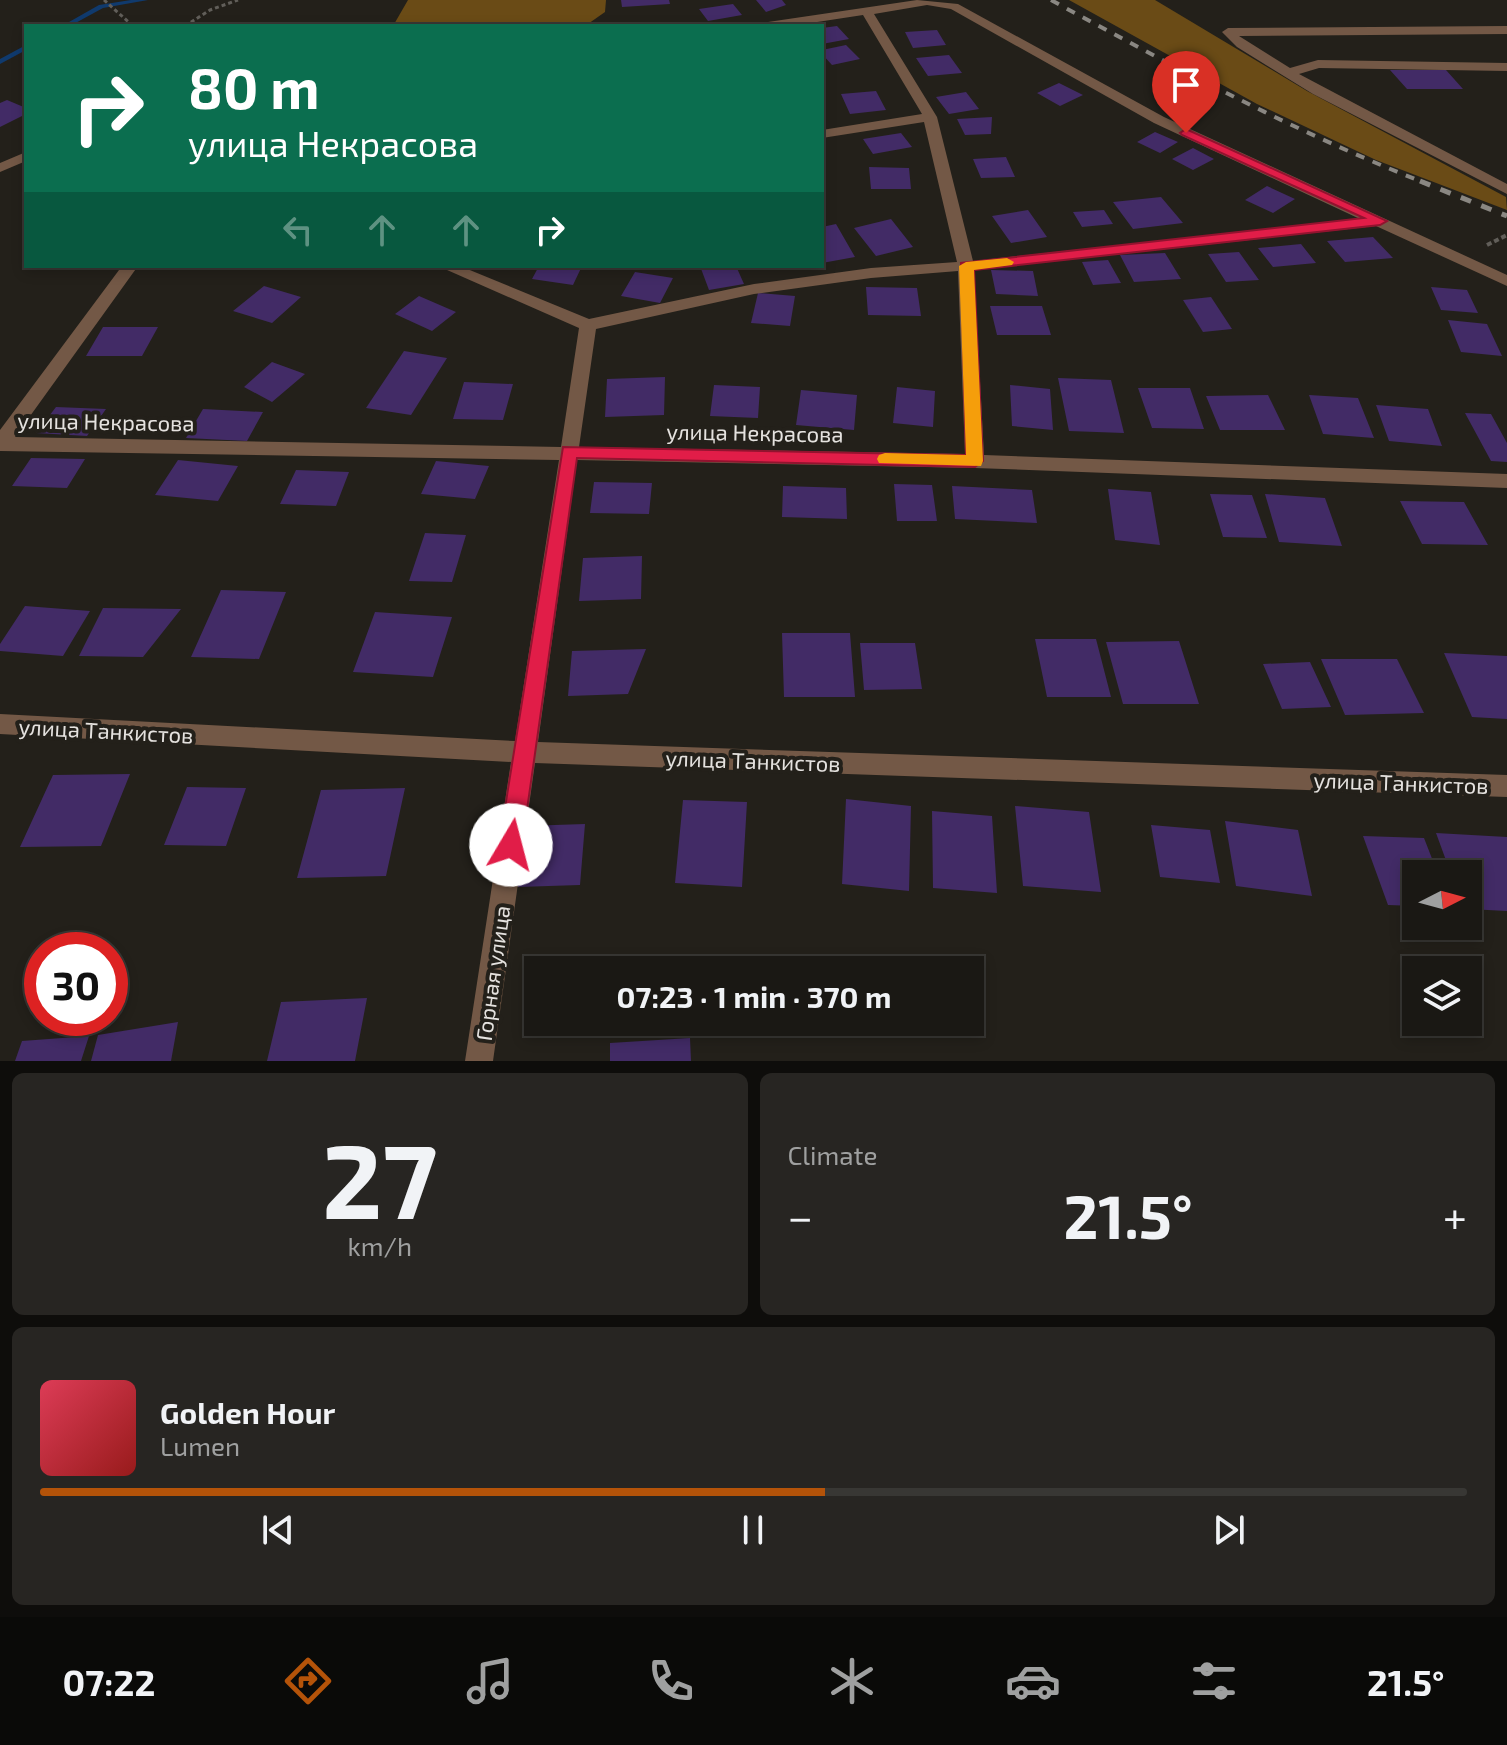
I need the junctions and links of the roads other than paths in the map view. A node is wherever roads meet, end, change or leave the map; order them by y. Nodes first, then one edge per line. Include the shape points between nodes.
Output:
1 (867, 12) junction
2 (782, 24) edge
3 (1507, 30) edge
4 (1329, 47) junction
5 (1507, 67) edge
6 (1288, 73) junction
7 (930, 117) junction
8 (824, 134) edge
9 (24, 157) edge
10 (0, 168) edge
11 (1504, 187) edge
12 (1380, 221) junction
13 (966, 266) junction
14 (129, 268) edge
15 (451, 268) edge
16 (1507, 281) edge
17 (588, 325) junction
18 (0, 444) edge
19 (569, 452) junction
20 (975, 461) junction
21 (1507, 481) edge
22 (0, 724) edge
23 (524, 752) junction
24 (1507, 786) edge
25 (479, 1061) edge

1 - 2 street
1 - 7 street
1 - 12 street via 927,2 954,6 1159,120
3 - 4 street
4 - 5 street
4 - 6 street
4 - 6 street via 1228,32
6 - 11 street
7 - 8 street
7 - 13 street
9 - 10 street
12 - 13 street
12 - 16 street
13 - 17 street via 754,289
13 - 20 street
14 - 18 street
15 - 17 street
17 - 19 street, Горная улица
18 - 19 street, улица Некрасова
19 - 20 street, улица Некрасова
19 - 23 street, Горная улица
20 - 21 street, улица Некрасова
22 - 23 street, улица Танкистов
23 - 24 street, улица Танкистов
23 - 25 street, Горная улица

